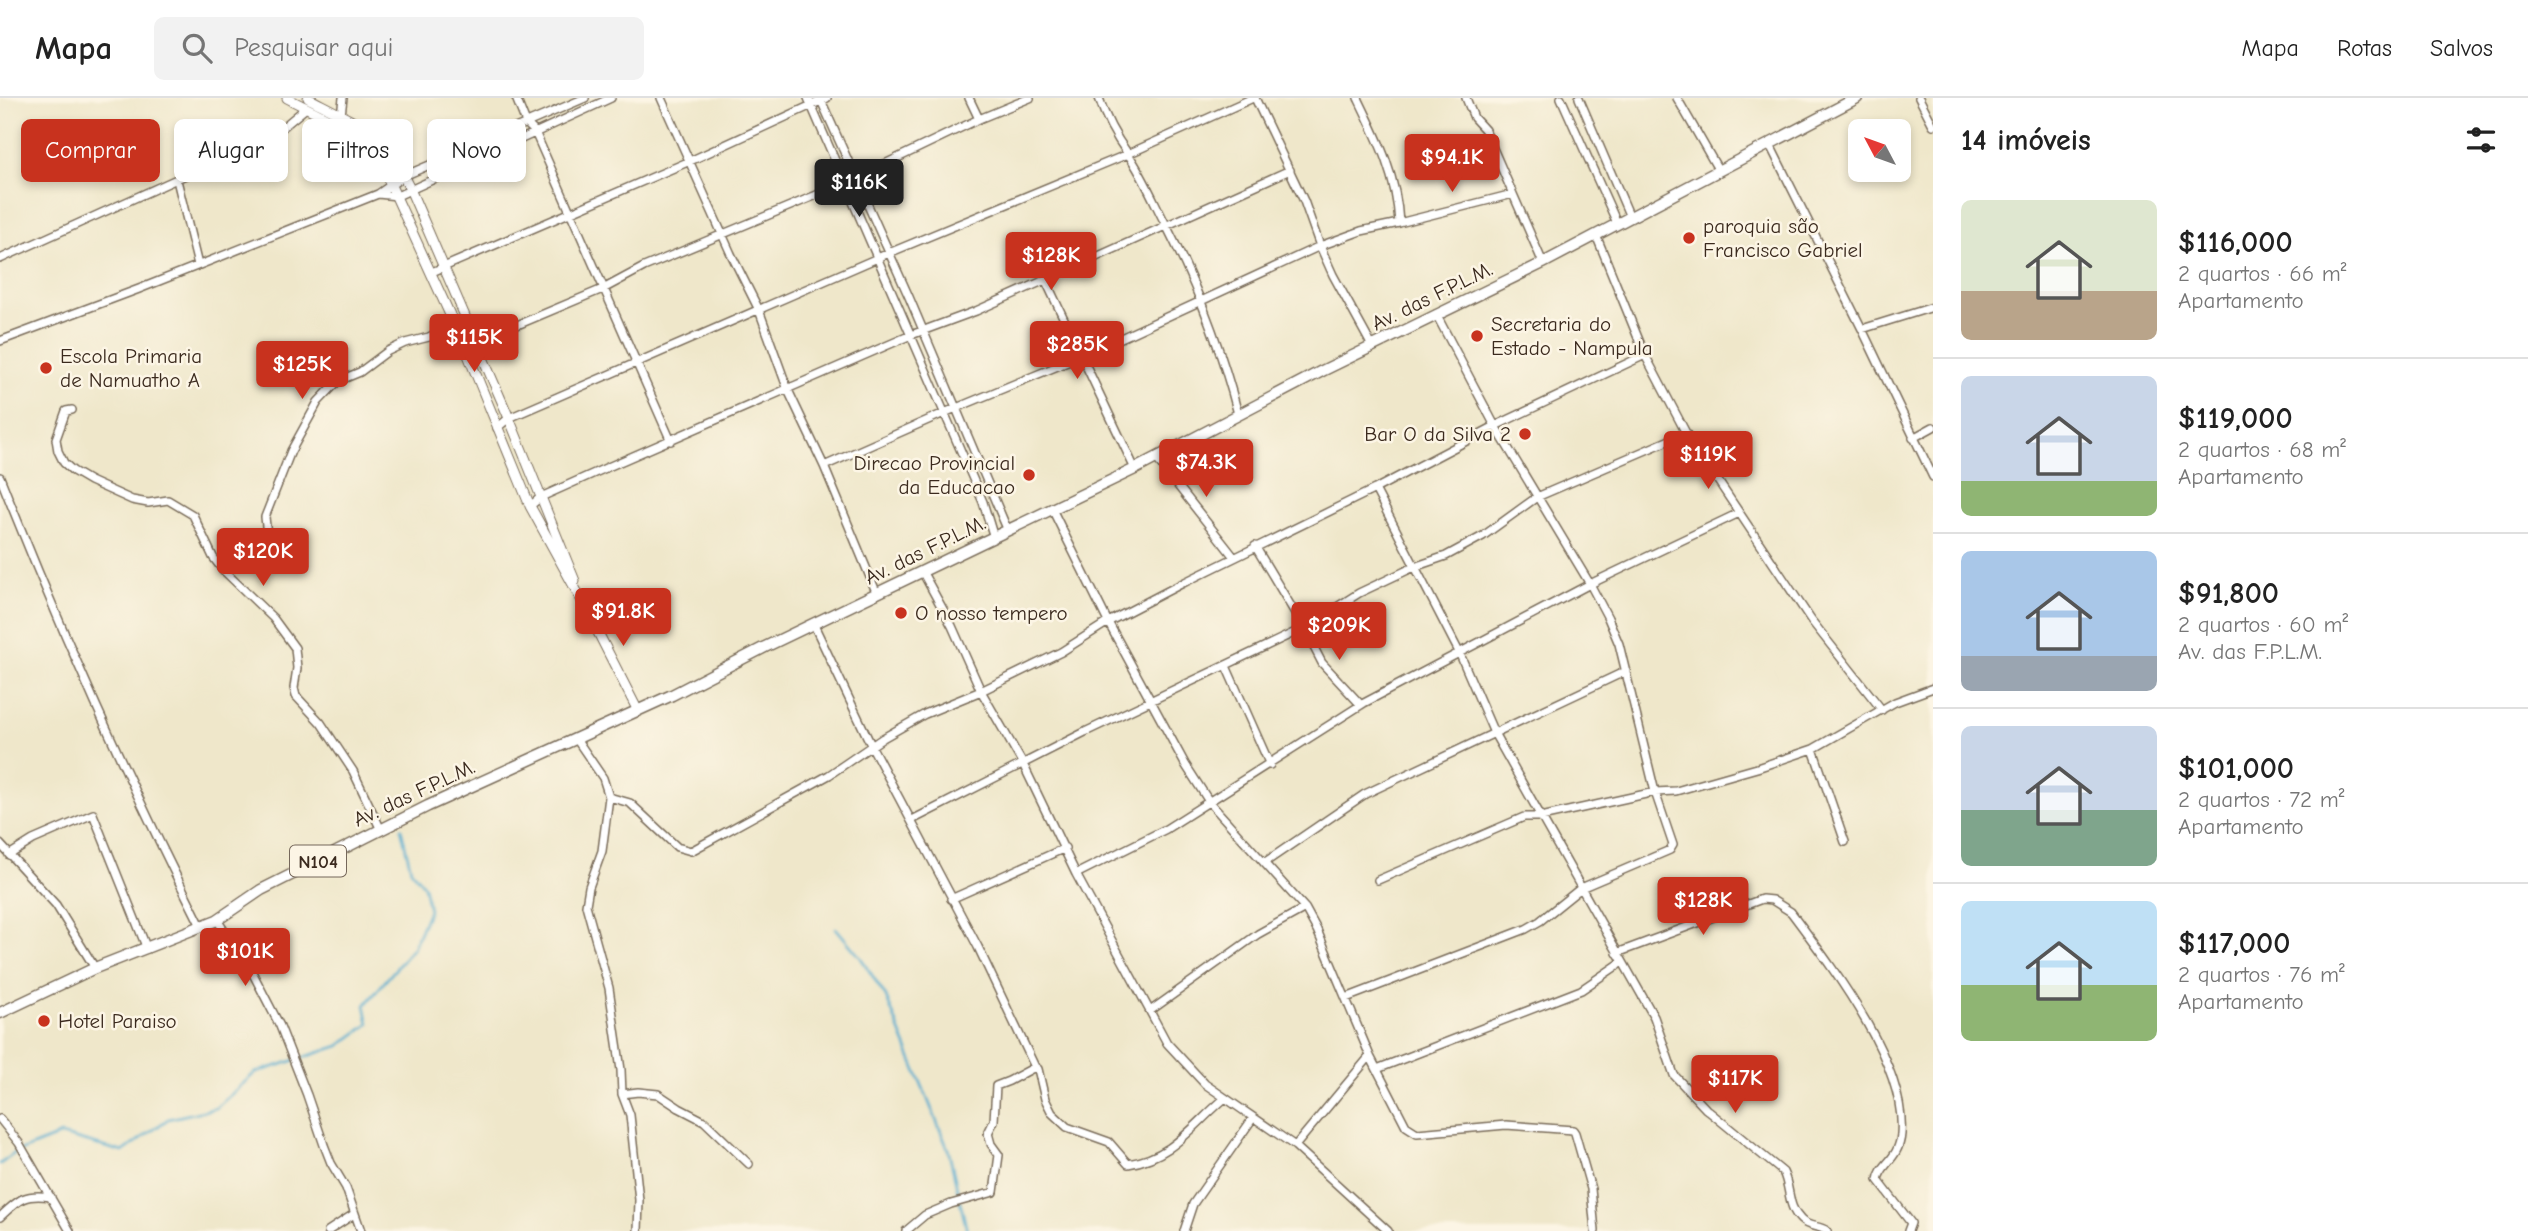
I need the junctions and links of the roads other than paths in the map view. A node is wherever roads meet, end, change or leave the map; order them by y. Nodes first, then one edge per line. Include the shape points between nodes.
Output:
1 (287, 98) edge
2 (308, 98) edge
3 (343, 98) edge
4 (516, 98) edge
5 (585, 98) edge
6 (611, 98) edge
7 (661, 98) edge
8 (969, 98) edge
9 (1030, 98) edge
10 (1099, 98) edge
11 (1254, 98) edge
12 (1358, 98) edge
13 (1466, 98) edge
14 (1561, 98) edge
15 (1579, 98) edge
16 (1677, 98) edge
17 (1857, 98) edge
18 (1919, 98) edge
19 (823, 99) edge
20 (810, 102) edge
21 (306, 108) junction
22 (341, 115) junction
23 (348, 119) edge
24 (524, 119) edge
25 (979, 119) junction
26 (288, 122) edge
27 (526, 123) joint
28 (1933, 125) edge
29 (535, 132) junction
30 (1770, 145) junction
31 (1128, 154) junction
32 (691, 161) junction
33 (1290, 170) junction
34 (1719, 172) junction
35 (856, 178) junction
36 (174, 181) edge
37 (177, 182) edge
38 (407, 182) edge
39 (390, 183) junction
40 (843, 184) junction
41 (410, 189) junction
42 (378, 194) junction
43 (1513, 194) junction
44 (397, 196) junction
45 (570, 211) junction
46 (1630, 216) junction
47 (1399, 223) junction
48 (1617, 223) junction
49 (1166, 226) junction
50 (1596, 235) junction
51 (723, 236) junction
52 (1320, 246) junction
53 (889, 253) junction
54 (877, 258) junction
55 (0, 259) edge
56 (1543, 263) junction
57 (198, 265) junction
58 (442, 267) junction
59 (432, 272) junction
60 (1045, 279) junction
61 (605, 288) junction
62 (1200, 300) junction
63 (1933, 307) edge
64 (759, 310) junction
65 (1436, 314) junction
66 (455, 324) junction
67 (1862, 328) junction
68 (923, 330) junction
69 (911, 335) junction
70 (0, 341) edge
71 (477, 342) junction
72 (1372, 346) junction
73 (466, 350) junction
74 (1646, 355) junction
75 (1082, 356) junction
76 (638, 363) junction
77 (788, 390) junction
78 (956, 408) junction
79 (72, 410) dead end
80 (944, 413) junction
81 (1238, 414) junction
82 (509, 418) junction
83 (1495, 426) junction
84 (1933, 427) edge
85 (498, 428) junction
86 (1686, 433) junction
87 (1913, 438) junction
88 (671, 441) junction
89 (1156, 458) junction
90 (824, 466) junction
91 (1135, 469) junction
92 (0, 477) edge
93 (1933, 477) edge
94 (1375, 489) junction
95 (541, 497) junction
96 (1537, 497) junction
97 (530, 506) junction
98 (1052, 509) junction
99 (1740, 513) junction
100 (1009, 531) junction
101 (994, 538) junction
102 (1255, 546) junction
103 (275, 557) dead end
104 (1234, 557) junction
105 (1414, 567) junction
106 (923, 573) junction
107 (1590, 584) junction
108 (877, 594) junction
109 (581, 599) junction
110 (1108, 622) junction
111 (813, 624) junction
112 (1304, 628) junction
113 (1459, 652) junction
114 (1226, 666) junction
115 (1626, 671) junction
116 (1933, 688) edge
117 (981, 691) junction
118 (1150, 700) junction
119 (1361, 705) junction
120 (1882, 710) junction
121 (638, 711) junction
122 (1494, 733) junction
123 (576, 740) junction
124 (872, 747) junction
125 (1813, 749) junction
126 (1023, 764) junction
127 (1270, 765) junction
128 (1655, 792) junction
129 (609, 797) junction
130 (1210, 803) junction
131 (1541, 817) junction
132 (912, 820) junction
133 (381, 830) junction
134 (1845, 842) dead end
135 (0, 844) edge
136 (1065, 848) junction
137 (9, 855) junction
138 (1264, 863) junction
139 (1076, 874) junction
140 (1378, 880) dead end
141 (1581, 887) junction
142 (951, 899) junction
143 (1305, 908) junction
144 (217, 920) junction
145 (200, 924) junction
146 (147, 949) junction
147 (1617, 953) junction
148 (1622, 962) junction
149 (95, 968) junction
150 (1346, 998) junction
151 (1150, 1011) junction
152 (0, 1013) edge
153 (1370, 1056) junction
154 (1035, 1066) junction
155 (1377, 1069) junction
156 (622, 1094) junction
157 (1224, 1099) junction
158 (1253, 1118) junction
159 (0, 1119) edge
160 (1295, 1146) junction
161 (750, 1164) dead end
162 (51, 1197) junction
163 (354, 1214) junction
164 (0, 1217) edge
165 (70, 1231) edge
166 (328, 1231) edge
167 (361, 1231) edge
168 (638, 1231) edge
169 (906, 1231) edge
170 (1184, 1231) edge
171 (1388, 1231) edge
172 (1595, 1231) edge
173 (1827, 1231) edge
174 (1909, 1231) edge

1 - 21 street
2 - 22 street
3 - 22 street
4 - 24 street
5 - 27 street
6 - 29 street
7 - 32 street
8 - 25 street
9 - 25 street
10 - 31 street via 1111,131
11 - 31 street
11 - 33 street
12 - 47 street via 1384,153
13 - 43 street
14 - 48 street
15 - 46 street
16 - 34 street
17 - 30 main road, Av. das F.P.L.M. / N104
18 - 28 street
19 - 20 street
19 - 35 street
20 - 32 street
20 - 40 street
21 - 26 street
21 - 39 street via 372,147
22 - 23 street
25 - 35 street
27 - 29 street
29 - 41 street
29 - 45 street
30 - 34 main road, Av. das F.P.L.M. / N104
30 - 67 street
31 - 49 street
31 - 53 street
32 - 45 street
32 - 51 street
33 - 49 street
33 - 52 street
34 - 46 main road, Av. das F.P.L.M. / N104
35 - 40 street
35 - 53 street
36 - 55 street
37 - 57 street
38 - 41 street
39 - 42 street
39 - 44 street
40 - 51 street
40 - 54 street
41 - 44 street
41 - 58 street
42 - 44 street
42 - 57 street
43 - 47 street
43 - 56 street
44 - 59 street
45 - 58 street
45 - 61 street
46 - 48 main road, Av. das F.P.L.M. / N104
47 - 52 street
48 - 50 main road, Av. das F.P.L.M. / N104
49 - 60 street
49 - 62 street
50 - 56 main road, Av. das F.P.L.M. / N104
50 - 74 street
51 - 61 street
51 - 64 street
52 - 62 street
52 - 72 street
53 - 54 street
53 - 68 street
54 - 64 street
54 - 69 street
56 - 65 main road, Av. das F.P.L.M. / N104
57 - 70 street
58 - 59 street
58 - 71 street
59 - 66 street
60 - 68 street
60 - 75 street
61 - 71 street
61 - 76 street
62 - 75 street
62 - 81 street
63 - 67 street
64 - 76 street
64 - 77 street
65 - 72 main road, Av. das F.P.L.M. / N104
65 - 83 street
66 - 73 street
66 - 103 street via 388,351 360,372 338,381 318,402 291,451 265,517 268,544
67 - 87 street
68 - 69 street
68 - 78 street
69 - 77 street
69 - 80 street
71 - 73 street
71 - 82 street
72 - 81 main road, Av. das F.P.L.M. / N104
73 - 85 street
74 - 83 street
74 - 86 street
75 - 78 street
75 - 91 street
76 - 82 street
76 - 88 street
77 - 88 street
77 - 90 street
78 - 80 street
78 - 100 street
79 - 133 street via 66,411 56,439 64,463 132,500 169,500 193,515 222,569 273,618 295,648 296,696 321,723 353,771
80 - 90 street
80 - 101 street
81 - 89 main road, Av. das F.P.L.M. / N104
82 - 85 street
82 - 95 street
83 - 94 street
83 - 96 street
84 - 87 street
85 - 97 street
86 - 96 street
86 - 99 street
87 - 93 street
88 - 95 street
89 - 91 main road, Av. das F.P.L.M. / N104
89 - 104 street
90 - 108 street
91 - 98 main road, Av. das F.P.L.M. / N104
92 - 145 street via 75,658
94 - 102 street
94 - 105 street
95 - 97 street
95 - 109 street
96 - 105 street via 1483,537
96 - 107 street
97 - 109 street
98 - 100 main road, Av. das F.P.L.M. / N104
98 - 110 street
99 - 107 street
99 - 120 street via 1811,620
100 - 101 main road, Av. das F.P.L.M. / N104
101 - 106 main road, Av. das F.P.L.M. / N104
102 - 104 street
102 - 112 street
104 - 110 street
105 - 112 street via 1359,593
105 - 113 street
106 - 108 main road, Av. das F.P.L.M. / N104
106 - 117 street
107 - 113 street
107 - 115 street via 1612,627
108 - 111 main road, Av. das F.P.L.M. / N104
109 - 121 street
110 - 117 street via 1061,652
110 - 118 street
111 - 121 main road, Av. das F.P.L.M. / N104
111 - 124 street
112 - 114 street
112 - 119 street via 1322,663
113 - 119 street
113 - 122 street
114 - 118 street
114 - 127 street
115 - 122 street
115 - 128 street
116 - 120 street
117 - 124 street via 926,714
117 - 126 street
118 - 126 street
118 - 130 street
119 - 127 street
120 - 125 street
121 - 123 main road, Av. das F.P.L.M. / N104
122 - 131 street
122 - 138 street via 1365,794
123 - 129 street via 603,778
123 - 133 main road, Av. das F.P.L.M. / N104
124 - 129 street via 691,851 677,847 629,803
124 - 132 street
125 - 128 street via 1676,791
125 - 134 street
126 - 132 street
126 - 136 street
127 - 130 street
128 - 131 street
128 - 141 street via 1673,845 1670,850
129 - 156 street via 602,851 586,905 610,988
130 - 138 street
130 - 139 street
131 - 140 street via 1524,817
131 - 141 street
132 - 142 street
133 - 144 main road, Av. das F.P.L.M. / N104 via 261,890
135 - 137 street
136 - 139 street
136 - 142 street
137 - 146 street via 93,814
137 - 149 street via 56,905
138 - 143 street
139 - 151 street
141 - 147 street
141 - 150 street via 1526,929
142 - 154 street
143 - 150 street
143 - 151 street via 1258,934
144 - 145 main road, Av. das F.P.L.M. / N104
144 - 163 street via 250,968 289,1049
145 - 146 main road, Av. das F.P.L.M. / N104
146 - 149 main road, Av. das F.P.L.M. / N104
147 - 148 street
147 - 174 street via 1762,899 1773,900 1791,912 1871,1031 1891,1070 1902,1119 1901,1136 1898,1150 1878,1181 1911,1223
148 - 155 street via 1581,990
148 - 173 street via 1654,1017 1674,1075 1706,1109 1783,1172 1788,1198 1801,1220
149 - 152 main road, Av. das F.P.L.M. / N104
150 - 153 street
151 - 157 street via 1186,1066
153 - 155 street
153 - 160 street
154 - 157 street via 1052,1113 1067,1127 1110,1142 1128,1164 1157,1157
154 - 169 street via 996,1086 994,1121 988,1133 999,1155 994,1192 925,1215
155 - 172 street via 1406,1126 1417,1133 1506,1125 1573,1130 1591,1189
156 - 161 street via 658,1094 704,1121
156 - 168 street via 634,1143
157 - 158 street
158 - 160 street
158 - 170 street via 1193,1204
159 - 162 street
160 - 171 street
162 - 164 street via 34,1194
162 - 165 street
163 - 166 street
163 - 167 street

